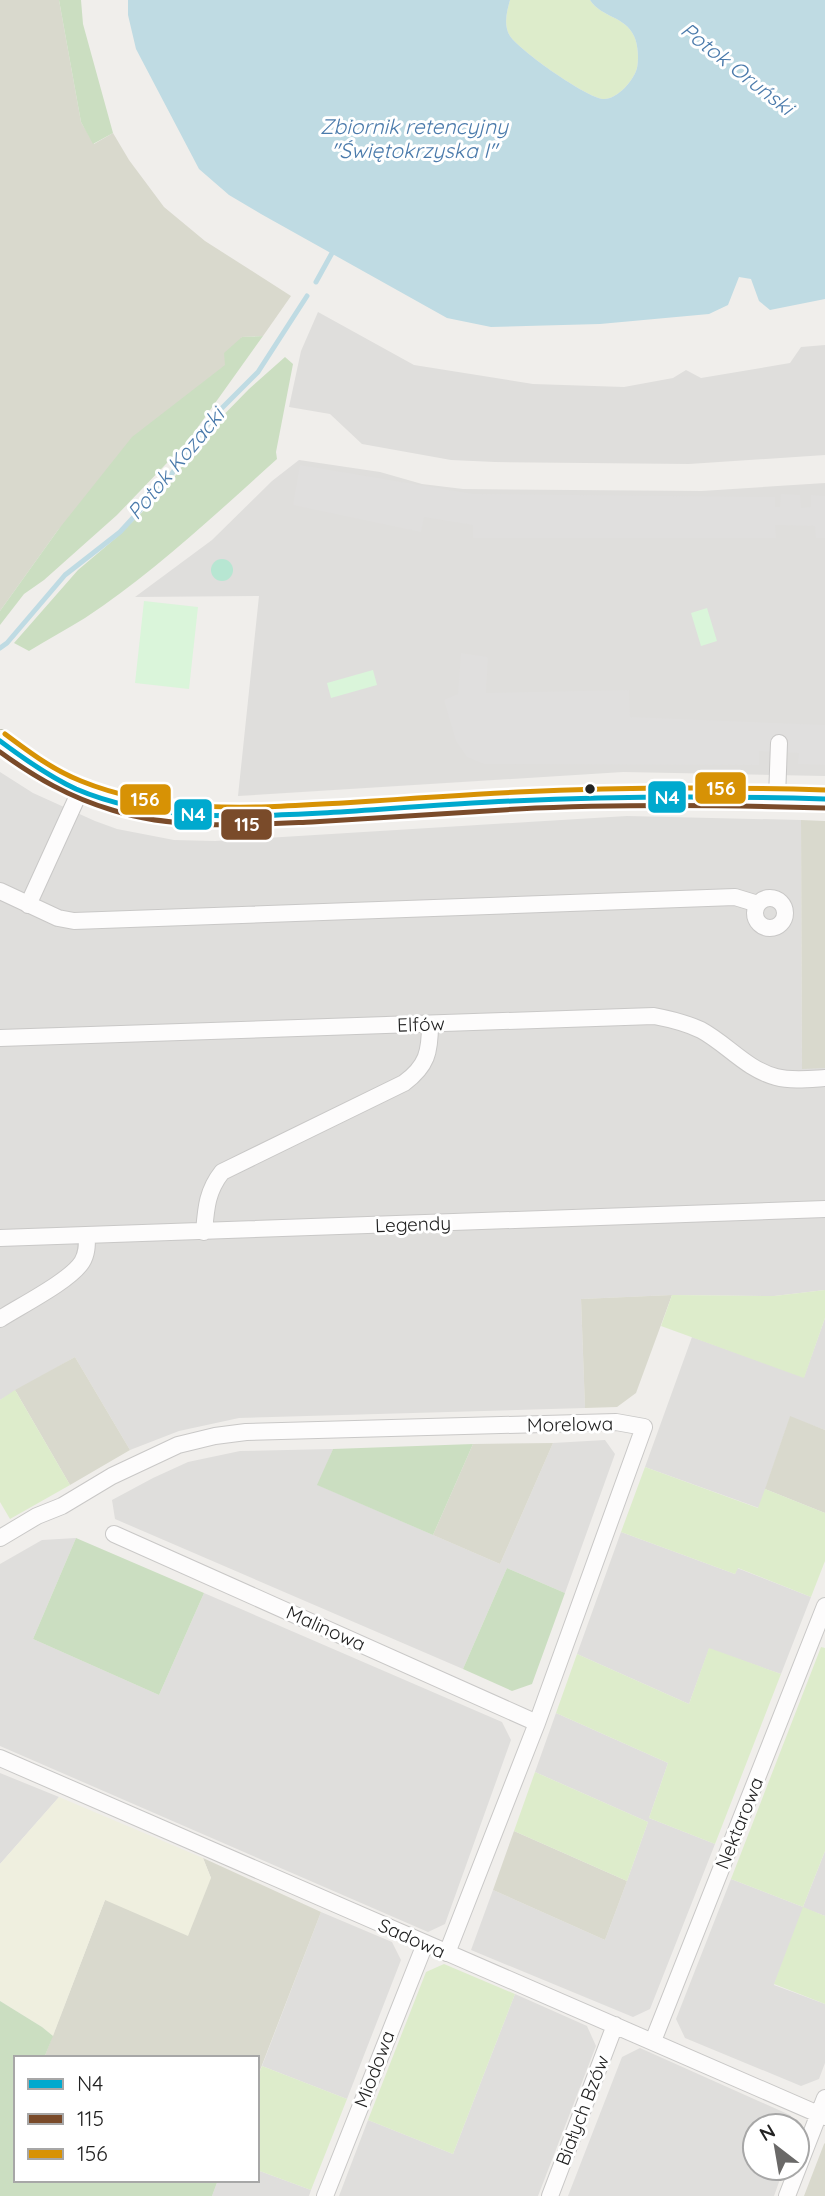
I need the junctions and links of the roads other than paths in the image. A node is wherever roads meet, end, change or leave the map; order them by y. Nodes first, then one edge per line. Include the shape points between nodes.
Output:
1 (0, 741) edge
2 (779, 743) dead end
3 (80, 791) junction
4 (777, 798) junction
5 (825, 799) edge
6 (0, 891) edge
7 (758, 904) dead end
8 (28, 905) junction
9 (430, 1024) junction
10 (0, 1038) edge
11 (825, 1079) edge
12 (825, 1209) edge
13 (204, 1231) junction
14 (87, 1236) junction
15 (0, 1238) edge
16 (0, 1319) edge
17 (114, 1534) dead end
18 (0, 1538) edge
19 (825, 1606) edge
20 (537, 1723) junction
21 (0, 1758) edge
22 (425, 1944) junction
23 (447, 1953) junction
24 (615, 2025) junction
25 (653, 2041) junction
26 (825, 2098) edge
27 (822, 2116) edge
28 (325, 2196) edge
29 (550, 2196) edge
30 (787, 2196) edge

1 - 3 street
2 - 4 street
3 - 4 street via 160,812 251,816 643,796
3 - 8 street
4 - 5 street
6 - 8 street
7 - 8 street via 735,898 74,920
9 - 10 street, Elfów
9 - 11 street, Elfów via 654,1016 703,1031 751,1067 776,1077
9 - 13 street via 425,1061 404,1083 222,1172 206,1200
12 - 13 street, Legendy
13 - 14 street, Legendy
14 - 15 street, Legendy
14 - 16 street via 87,1250 71,1275
17 - 20 street, Malinowa
18 - 20 street, Morelowa via 112,1476 178,1446 215,1436 616,1422 644,1427
19 - 25 street, Nektarowa
20 - 23 street, Morelowa
21 - 22 street, Sadowa
22 - 23 street, Sadowa
22 - 28 street, Miodowa
23 - 24 street, Sadowa
24 - 25 street, Sadowa
24 - 29 street, Białych Bzów
25 - 27 street, Sadowa
26 - 27 street
27 - 30 street

